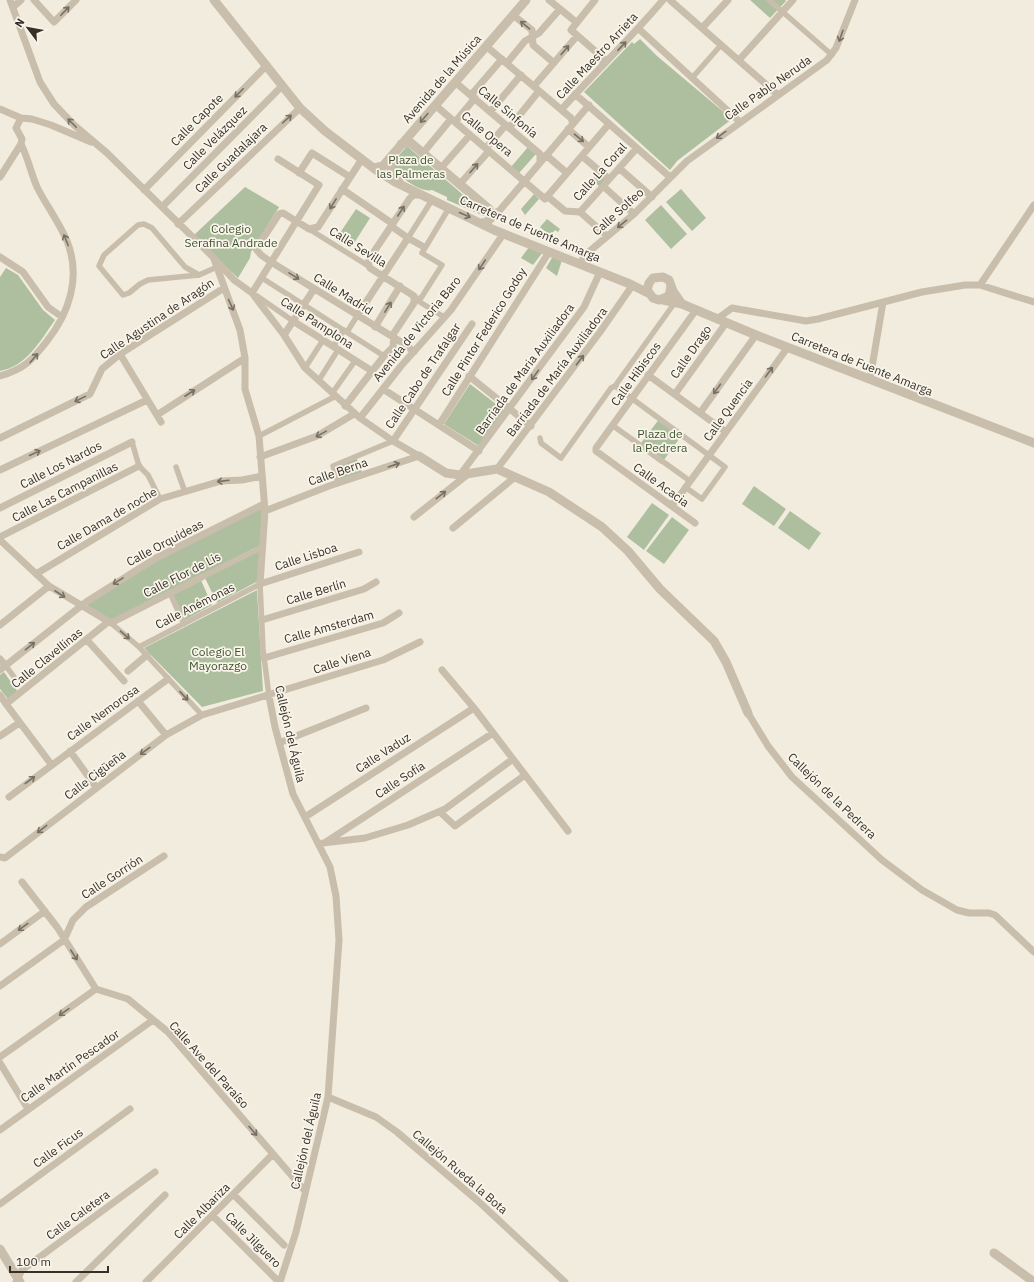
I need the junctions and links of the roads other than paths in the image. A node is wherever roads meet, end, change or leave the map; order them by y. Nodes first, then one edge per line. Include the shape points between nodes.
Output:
1 (21, 0) edge
2 (34, 0) edge
3 (76, 0) edge
4 (214, 0) edge
5 (526, 0) edge
6 (549, 0) edge
7 (595, 0) edge
8 (664, 0) edge
9 (670, 0) edge
10 (728, 0) edge
11 (769, 0) edge
12 (793, 0) edge
13 (855, 0) edge
14 (11, 3) edge
15 (560, 9) junction
16 (782, 12) junction
17 (513, 15) junction
18 (576, 22) junction
19 (702, 28) junction
20 (638, 29) junction
21 (577, 36) junction
22 (532, 37) junction
23 (721, 45) junction
24 (486, 46) junction
25 (832, 55) junction
26 (739, 60) junction
27 (504, 61) junction
28 (554, 63) junction
29 (267, 65) junction
30 (603, 65) junction
31 (521, 75) junction
32 (692, 78) junction
33 (455, 82) junction
34 (282, 86) junction
35 (537, 88) junction
36 (575, 94) junction
37 (778, 95) junction
38 (473, 97) junction
39 (435, 105) junction
40 (589, 105) junction
41 (0, 108) edge
42 (300, 108) junction
43 (562, 109) junction
44 (490, 112) junction
45 (21, 118) junction
46 (453, 120) junction
47 (740, 122) junction
48 (610, 124) junction
49 (507, 126) junction
50 (571, 127) junction
51 (470, 135) junction
52 (22, 144) junction
53 (401, 144) junction
54 (590, 147) junction
55 (102, 148) junction
56 (637, 148) junction
57 (487, 149) junction
58 (394, 153) junction
59 (423, 153) junction
60 (546, 155) junction
61 (582, 156) junction
62 (362, 159) junction
63 (278, 160) dead end
64 (540, 162) junction
65 (374, 168) junction
66 (441, 168) junction
67 (619, 168) junction
68 (2, 169) edge
69 (299, 173) junction
70 (567, 173) junction
71 (350, 177) junction
72 (670, 177) junction
73 (0, 178) edge
74 (609, 179) junction
75 (525, 181) junction
76 (402, 184) junction
77 (459, 185) junction
78 (603, 186) junction
79 (342, 189) junction
80 (144, 190) junction
81 (422, 195) junction
82 (546, 197) junction
83 (652, 197) junction
84 (432, 200) junction
85 (1034, 205) edge
86 (162, 207) junction
87 (449, 208) junction
88 (580, 212) junction
89 (634, 214) junction
90 (491, 217) junction
91 (297, 221) junction
92 (482, 223) junction
93 (178, 224) junction
94 (392, 225) junction
95 (308, 229) junction
96 (501, 231) junction
97 (608, 236) junction
98 (408, 238) junction
99 (424, 247) junction
100 (549, 252) junction
101 (261, 255) joint
102 (212, 256) junction
103 (0, 257) edge
104 (271, 262) junction
105 (580, 264) junction
106 (217, 267) junction
107 (370, 268) junction
108 (600, 272) junction
109 (199, 275) junction
110 (383, 276) junction
111 (262, 278) junction
112 (650, 280) junction
113 (631, 285) junction
114 (980, 285) junction
115 (400, 286) junction
116 (671, 286) junction
117 (224, 288) junction
118 (314, 289) junction
119 (252, 293) junction
120 (648, 293) junction
121 (414, 299) junction
122 (663, 300) junction
123 (678, 302) junction
124 (883, 302) junction
125 (1034, 302) edge
126 (304, 304) junction
127 (696, 310) junction
128 (357, 316) junction
129 (62, 317) junction
130 (444, 317) junction
131 (717, 318) junction
132 (293, 321) junction
133 (726, 323) junction
134 (472, 324) dead end
135 (375, 327) junction
136 (345, 331) junction
137 (284, 334) junction
138 (756, 335) junction
139 (323, 340) junction
140 (394, 340) junction
141 (788, 347) junction
142 (336, 348) junction
143 (414, 352) junction
144 (120, 354) junction
145 (384, 356) junction
146 (245, 358) junction
147 (355, 360) junction
148 (305, 368) junction
149 (372, 371) junction
150 (648, 375) junction
151 (0, 376) edge
152 (469, 376) junction
153 (870, 379) junction
154 (319, 380) junction
155 (613, 387) junction
156 (383, 388) junction
157 (334, 394) junction
158 (675, 394) junction
159 (632, 399) junction
160 (147, 400) junction
161 (346, 406) junction
162 (413, 409) junction
163 (510, 410) junction
164 (700, 413) junction
165 (357, 416) junction
166 (439, 425) junction
167 (612, 425) junction
168 (531, 426) junction
169 (726, 432) junction
170 (259, 436) junction
171 (0, 438) edge
172 (540, 438) dead end
173 (393, 441) junction
174 (132, 442) joint
175 (1034, 443) edge
176 (479, 451) junction
177 (596, 451) joint
178 (419, 456) junction
179 (708, 456) junction
180 (260, 457) junction
181 (139, 466) junction
182 (176, 467) dead end
183 (497, 469) junction
184 (0, 470) edge
185 (465, 474) junction
186 (262, 476) junction
187 (515, 477) junction
188 (690, 481) junction
189 (338, 483) junction
190 (685, 487) junction
191 (185, 492) junction
192 (160, 499) junction
193 (671, 504) junction
194 (0, 508) edge
195 (264, 508) junction
196 (414, 517) dead end
197 (695, 523) dead end
198 (453, 528) dead end
199 (0, 538) edge
200 (263, 547) junction
201 (359, 552) dead end
202 (36, 574) junction
203 (202, 577) joint
204 (376, 582) dead end
205 (260, 584) junction
206 (49, 586) junction
207 (170, 593) junction
208 (79, 606) junction
209 (399, 613) dead end
210 (262, 620) junction
211 (110, 622) junction
212 (184, 624) junction
213 (0, 625) edge
214 (88, 640) junction
215 (420, 642) dead end
216 (139, 647) junction
217 (146, 655) junction
218 (264, 658) junction
219 (0, 659) edge
220 (3, 668) edge
221 (442, 670) dead end
222 (128, 671) dead end
223 (14, 677) dead end
224 (168, 679) junction
225 (124, 681) dead end
226 (0, 695) edge
227 (269, 696) junction
228 (138, 701) junction
229 (6, 704) junction
230 (366, 708) dead end
231 (474, 708) junction
232 (748, 713) joint
233 (202, 715) junction
234 (19, 723) junction
235 (493, 733) junction
236 (166, 735) junction
237 (0, 736) edge
238 (278, 743) junction
239 (70, 751) junction
240 (513, 759) junction
241 (51, 764) junction
242 (525, 775) junction
243 (96, 787) junction
244 (9, 797) dead end
245 (440, 812) junction
246 (304, 817) junction
247 (568, 831) dead end
248 (321, 844) junction
249 (164, 856) dead end
250 (2, 858) edge
251 (22, 882) dead end
252 (45, 911) junction
253 (64, 940) junction
254 (0, 944) edge
255 (1034, 952) edge
256 (0, 986) edge
257 (96, 989) junction
258 (153, 1020) junction
259 (0, 1057) edge
260 (0, 1063) edge
261 (328, 1097) junction
262 (28, 1109) junction
263 (130, 1109) dead end
264 (0, 1130) edge
265 (273, 1154) junction
266 (155, 1172) dead end
267 (305, 1191) junction
268 (165, 1194) dead end
269 (234, 1195) junction
270 (0, 1204) edge
271 (213, 1216) junction
272 (284, 1245) dead end
273 (0, 1249) edge
274 (994, 1253) dead end
275 (18, 1281) edge
276 (278, 1281) edge
277 (76, 1282) edge
278 (146, 1282) edge
279 (565, 1282) edge
280 (1034, 1282) edge

1 - 14 street
2 -> 3 street via 54,22
4 - 29 street, Carretera de Fuente Amarga
5 - 17 street, Avenida de la Música
6 - 15 street
7 - 18 street
8 - 20 street, Calle Maestro Arrieta
9 - 19 street
10 - 19 street
11 - 16 street
12 - 16 street
13 -> 25 street, Calle Pablo Neruda
55 -> 14 street via 74,125 47,94 40,82
15 - 18 street
15 - 22 street via 539,33
16 - 25 street
16 - 26 street
22 -> 17 street via 532,30
17 - 24 street, Avenida de la Música
18 - 21 street via 571,30
19 - 23 street
30 -> 20 street, Calle Maestro Arrieta
20 - 32 street
28 -> 21 street
21 - 30 street via 603,58
22 - 27 street
22 - 28 street via 533,45
23 - 26 street
23 - 32 street
24 - 27 street
24 - 33 street, Avenida de la Música
25 - 37 street, Calle Pablo Neruda
26 - 37 street
27 - 31 street
27 - 38 street
28 - 35 street
29 - 34 street, Carretera de Fuente Amarga
29 -> 80 street, Calle Capote
30 - 36 street, Calle Maestro Arrieta
31 - 35 street
31 - 44 street
32 - 47 street
33 - 38 street, Calle Sinfonía
33 - 39 street, Avenida de la Música
34 - 42 street, Carretera de Fuente Amarga
34 - 86 street, Calle Velázquez
35 - 43 street
35 - 49 street
36 - 40 street
36 - 43 street, Calle Maestro Arrieta
37 - 47 street, Calle Pablo Neruda
38 - 44 street, Calle Sinfonía
38 - 46 street
39 - 46 street, Calle Opera
39 -> 53 street, Avenida de la Música
40 - 48 street
40 - 50 street
41 - 45 street
42 - 62 street, Carretera de Fuente Amarga
93 -> 42 street, Calle Guadalajara
43 - 50 street via 571,118
44 - 49 street, Calle Sinfonía
45 - 52 street via 16,128 22,138
45 - 55 street via 51,125
46 - 51 street, Calle Opera
46 - 59 street
47 -> 72 street, Calle Pablo Neruda via 702,149
48 - 54 street
48 - 56 street
49 - 57 street
49 - 64 street, Calle Sinfonía via 540,154
50 -> 54 street
50 - 60 street
51 - 57 street, Calle Opera
51 - 66 street
52 - 68 street
129 -> 52 street via 72,293 73,264 67,241 37,186
53 - 58 street, Avenida de la Música
53 - 59 street via 411,143
54 - 61 street
55 - 80 street
56 - 67 street, Calle La Coral
56 - 72 street
57 - 75 street, Calle Opera
77 -> 57 street
58 - 65 street, Avenida de la Música via 383,166
58 - 76 street via 390,162 391,171
59 - 66 street
60 - 64 street
60 - 70 street
61 - 70 street
61 - 74 street
62 - 65 street, Carretera de Fuente Amarga
62 - 71 street
63 - 69 street
64 - 75 street
65 - 76 street, Carretera de Fuente Amarga
66 - 77 street
67 - 74 street, Calle La Coral
67 - 83 street
68 - 73 street
69 - 71 street via 312,153
69 - 91 street via 319,185
70 - 82 street
71 - 79 street
72 - 83 street, Calle Solfeo
74 - 78 street, Calle La Coral
75 - 82 street, Calle Opera
75 - 90 street
76 - 81 street, Carretera de Fuente Amarga
77 - 90 street via 489,209
78 - 88 street, Calle La Coral
78 - 89 street
79 - 94 street
79 -> 95 street via 318,227
80 - 86 street
81 - 84 street, Carretera de Fuente Amarga
94 -> 81 street via 412,196
82 - 88 street, Calle Opera via 565,211
83 - 89 street, Calle Solfeo
84 - 87 street, Carretera de Fuente Amarga
84 - 98 street
85 - 114 street
86 - 93 street
87 -> 92 street, Carretera de Fuente Amarga
87 - 99 street
88 - 97 street
89 -> 97 street, Calle Solfeo
90 - 92 street
90 - 96 street
91 - 95 street, Calle Sevilla
91 - 101 street, Calle Sevilla via 283,213 275,218 256,249
91 - 104 street
92 - 96 street, Carretera de Fuente Amarga
93 - 102 street
94 - 98 street
94 - 107 street via 369,260
95 - 107 street, Calle Sevilla
96 - 100 street, Carretera de Fuente Amarga
96 -> 130 street, Avenida de Victoria Baro
97 - 105 street, Calle Solfeo via 585,255
98 - 99 street
98 - 110 street
99 - 121 street via 422,253 442,266 421,298
100 - 105 street, Carretera de Fuente Amarga
100 - 152 street, Calle Pintor Federico Godoy
101 - 104 street, Calle Madrid
102 - 106 street, Callejón del Águila
102 - 119 street via 234,280
103 - 129 street via 23,272 48,307
104 - 111 street
104 -> 118 street, Calle Madrid
105 - 108 street, Carretera de Fuente Amarga
106 - 109 street
106 - 117 street, Callejón del Águila
107 - 110 street, Calle Sevilla
108 - 113 street, Carretera de Fuente Amarga
108 -> 163 street, Barriada de Maria Auxiliadora via 584,307
109 - 109 street via 148,280 123,295 99,266 104,255 138,225 144,224 152,228 185,267
110 - 115 street, Calle Sevilla
110 - 128 street
111 - 119 street
111 - 126 street
112 - 113 street
112 - 116 street via 663,277 669,280
112 - 120 street
113 - 120 street, Carretera de Fuente Amarga
168 -> 113 street, Barriada de María Auxiliadora
114 - 124 street via 922,292
114 - 125 street
115 - 121 street, Calle Sevilla via 414,296
135 -> 115 street
116 - 122 street via 668,296
116 - 123 street
117 - 144 street, Calle Agustina de Aragón
117 -> 146 street, Callejón del Águila via 240,330
118 - 126 street
118 - 128 street, Calle Madrid
119 - 132 street, Calle Pamplona
119 - 137 street
120 - 122 street via 656,300
121 - 130 street
121 - 140 street via 414,303 394,333
122 - 123 street, Carretera de Fuente Amarga
123 - 127 street, Carretera de Fuente Amarga
123 - 155 street
124 - 131 street via 806,321 732,308
124 - 153 street
126 - 132 street
126 - 136 street
127 - 131 street, Carretera de Fuente Amarga
127 - 150 street, Calle Hibiscos
128 - 135 street, Calle Madrid
128 - 136 street
151 -> 129 street via 22,368 32,361 53,334
130 - 143 street, Avenida de Victoria Baro
131 - 133 street, Carretera de Fuente Amarga
132 - 137 street
132 - 139 street, Calle Pamplona
133 - 138 street, Carretera de Fuente Amarga
133 - 158 street, Calle Drago
134 - 162 street, Calle Cabo de Trafalgar
135 - 140 street, Calle Madrid
136 - 142 street
136 - 145 street
137 - 148 street
138 - 141 street, Carretera de Fuente Amarga
138 -> 164 street
139 - 142 street, Calle Pamplona
139 - 148 street
140 - 143 street, Calle Madrid
140 - 145 street via 393,347
141 - 153 street, Carretera de Fuente Amarga
169 -> 141 street, Calle Quencia
142 - 147 street, Calle Pamplona
142 - 154 street
143 - 156 street, Avenida de Victoria Baro
144 - 160 street
144 -> 171 street, Calle Agustina de Aragón via 102,369 90,394
145 - 149 street
160 -> 146 street via 159,418
146 - 170 street, Callejón del Águila via 246,389
147 - 149 street, Calle Pamplona
147 - 157 street
148 - 154 street
149 - 161 street
150 - 158 street
150 - 159 street, Calle Hibiscos
152 - 163 street
152 - 166 street, Calle Pintor Federico Godoy
153 - 175 street, Carretera de Fuente Amarga
154 - 157 street
155 - 159 street
155 - 172 street via 561,458 541,443
156 - 162 street
156 - 165 street, Avenida de Victoria Baro
157 - 161 street
157 - 170 street
158 - 164 street
159 - 167 street, Calle Hibiscos
159 - 179 street
184 -> 160 street
161 - 165 street
162 - 166 street
162 - 173 street, Calle Cabo de Trafalgar
163 - 168 street
163 - 176 street, Barriada de Maria Auxiliadora
164 - 169 street
165 - 173 street
165 -> 180 street via 317,436
166 - 176 street
167 - 177 street, Calle Hibiscos
167 - 188 street
168 - 183 street, Barriada de María Auxiliadora
169 - 179 street, Calle Quencia
170 - 180 street, Callejón del Águila
173 - 178 street
173 - 189 street via 333,466
174 - 181 street
174 - 194 street, Calle Los Nardos
176 - 185 street, Barriada de Maria Auxiliadora
177 - 193 street, Calle Acacia
178 - 185 street via 446,473
189 -> 178 street, Calle Berna
179 - 188 street, Calle Quencia
179 - 190 street via 725,467 702,499
180 - 186 street, Callejón del Águila
181 - 192 street via 148,475
181 - 199 street, Calle Las Campanillas
182 - 191 street
183 - 185 street
183 - 187 street, Callejón de la Pedrera
196 -> 185 street
186 -> 191 street, Calle Dama de noche via 221,481
186 - 195 street, Callejón del Águila
187 - 198 street
187 - 232 street, Callejón de la Pedrera via 549,492 585,514 628,551 660,589 714,641
188 - 190 street, Calle Quencia
189 - 195 street, Calle Berna
190 - 193 street, Calle Quencia
191 - 192 street, Calle Dama de noche
192 - 202 street, Calle Dama de noche
193 - 197 street, Calle Acacia
195 - 200 street, Callejón del Águila
195 -> 208 street, Calle Orquídeas via 156,558
199 - 202 street
200 - 203 street, Calle Flor de Lis
200 - 205 street, Callejón del Águila
201 - 205 street, Calle Lisboa
202 - 206 street
203 - 207 street, Calle Flor de Lis
204 - 210 street, Calle Berlín via 364,589
205 - 210 street, Callejón del Águila
205 - 212 street, Calle Anémonas
206 -> 208 street
206 - 213 street
207 - 211 street, Calle Flor de Lis
207 - 212 street
208 - 211 street
220 -> 208 street, Calle Orquídeas
209 - 218 street, Calle Amsterdam via 383,623
210 - 218 street, Callejón del Águila
211 - 214 street, Calle Clavellinas
211 -> 216 street
212 - 216 street, Calle Anémonas
214 - 225 street
214 - 229 street, Calle Clavellinas
215 - 227 street, Calle Viena via 383,660
216 - 217 street
217 - 222 street
217 - 224 street
218 - 227 street, Callejón del Águila
219 - 220 street
220 - 223 street
221 - 231 street
224 - 228 street, Calle Nemorosa
224 -> 233 street
226 - 229 street, Calle Clavellinas
227 - 233 street, Calle Viena
227 - 238 street, Callejón del Águila
228 - 236 street
228 - 239 street, Calle Nemorosa
229 - 234 street
230 - 238 street
231 - 235 street
231 - 246 street, Calle Vaduz
232 - 255 street, Callejón de la Pedrera via 768,746 792,777 882,860 922,890 957,910 995,915
233 - 236 street, Calle Cigüeña
234 - 237 street
234 - 241 street
235 - 240 street
235 - 248 street, Calle Sofía
236 -> 243 street, Calle Cigüeña
238 - 246 street, Callejón del Águila via 293,794
239 - 241 street, Calle Nemorosa
239 - 243 street
240 - 242 street
240 - 245 street
244 -> 241 street, Calle Nemorosa
242 - 245 street via 455,826
242 - 247 street
243 -> 250 street, Calle Cigüeña
245 - 248 street via 365,838
246 - 248 street, Callejón del Águila
248 - 261 street, Callejón del Águila via 330,867 336,896 339,940
249 - 253 street, Calle Gorrión via 82,910 73,920
251 - 252 street
252 - 253 street
252 -> 254 street
253 - 256 street
253 -> 257 street
257 - 258 street, Calle Ave del Paraíso via 128,999
257 -> 259 street
258 - 262 street, Calle Martín Pescador
258 -> 265 street, Calle Ave del Paraíso via 168,1032
260 - 262 street
261 - 267 street, Callejón del Águila
261 - 279 street, Callejón Rueda la Bota via 376,1117 397,1132 478,1201
262 - 264 street, Calle Martín Pescador
263 - 270 street, Calle Ficus
265 - 267 street, Calle Ave del Paraíso
265 - 269 street, Calle Albariza
266 - 275 street, Calle Caletera via 22,1270
267 - 276 street, Callejón del Águila via 296,1232
268 - 277 street
269 - 271 street, Calle Albariza
269 - 272 street
271 - 276 street, Calle Jilguero
271 - 278 street, Calle Albariza
273 - 275 street
274 - 280 street

